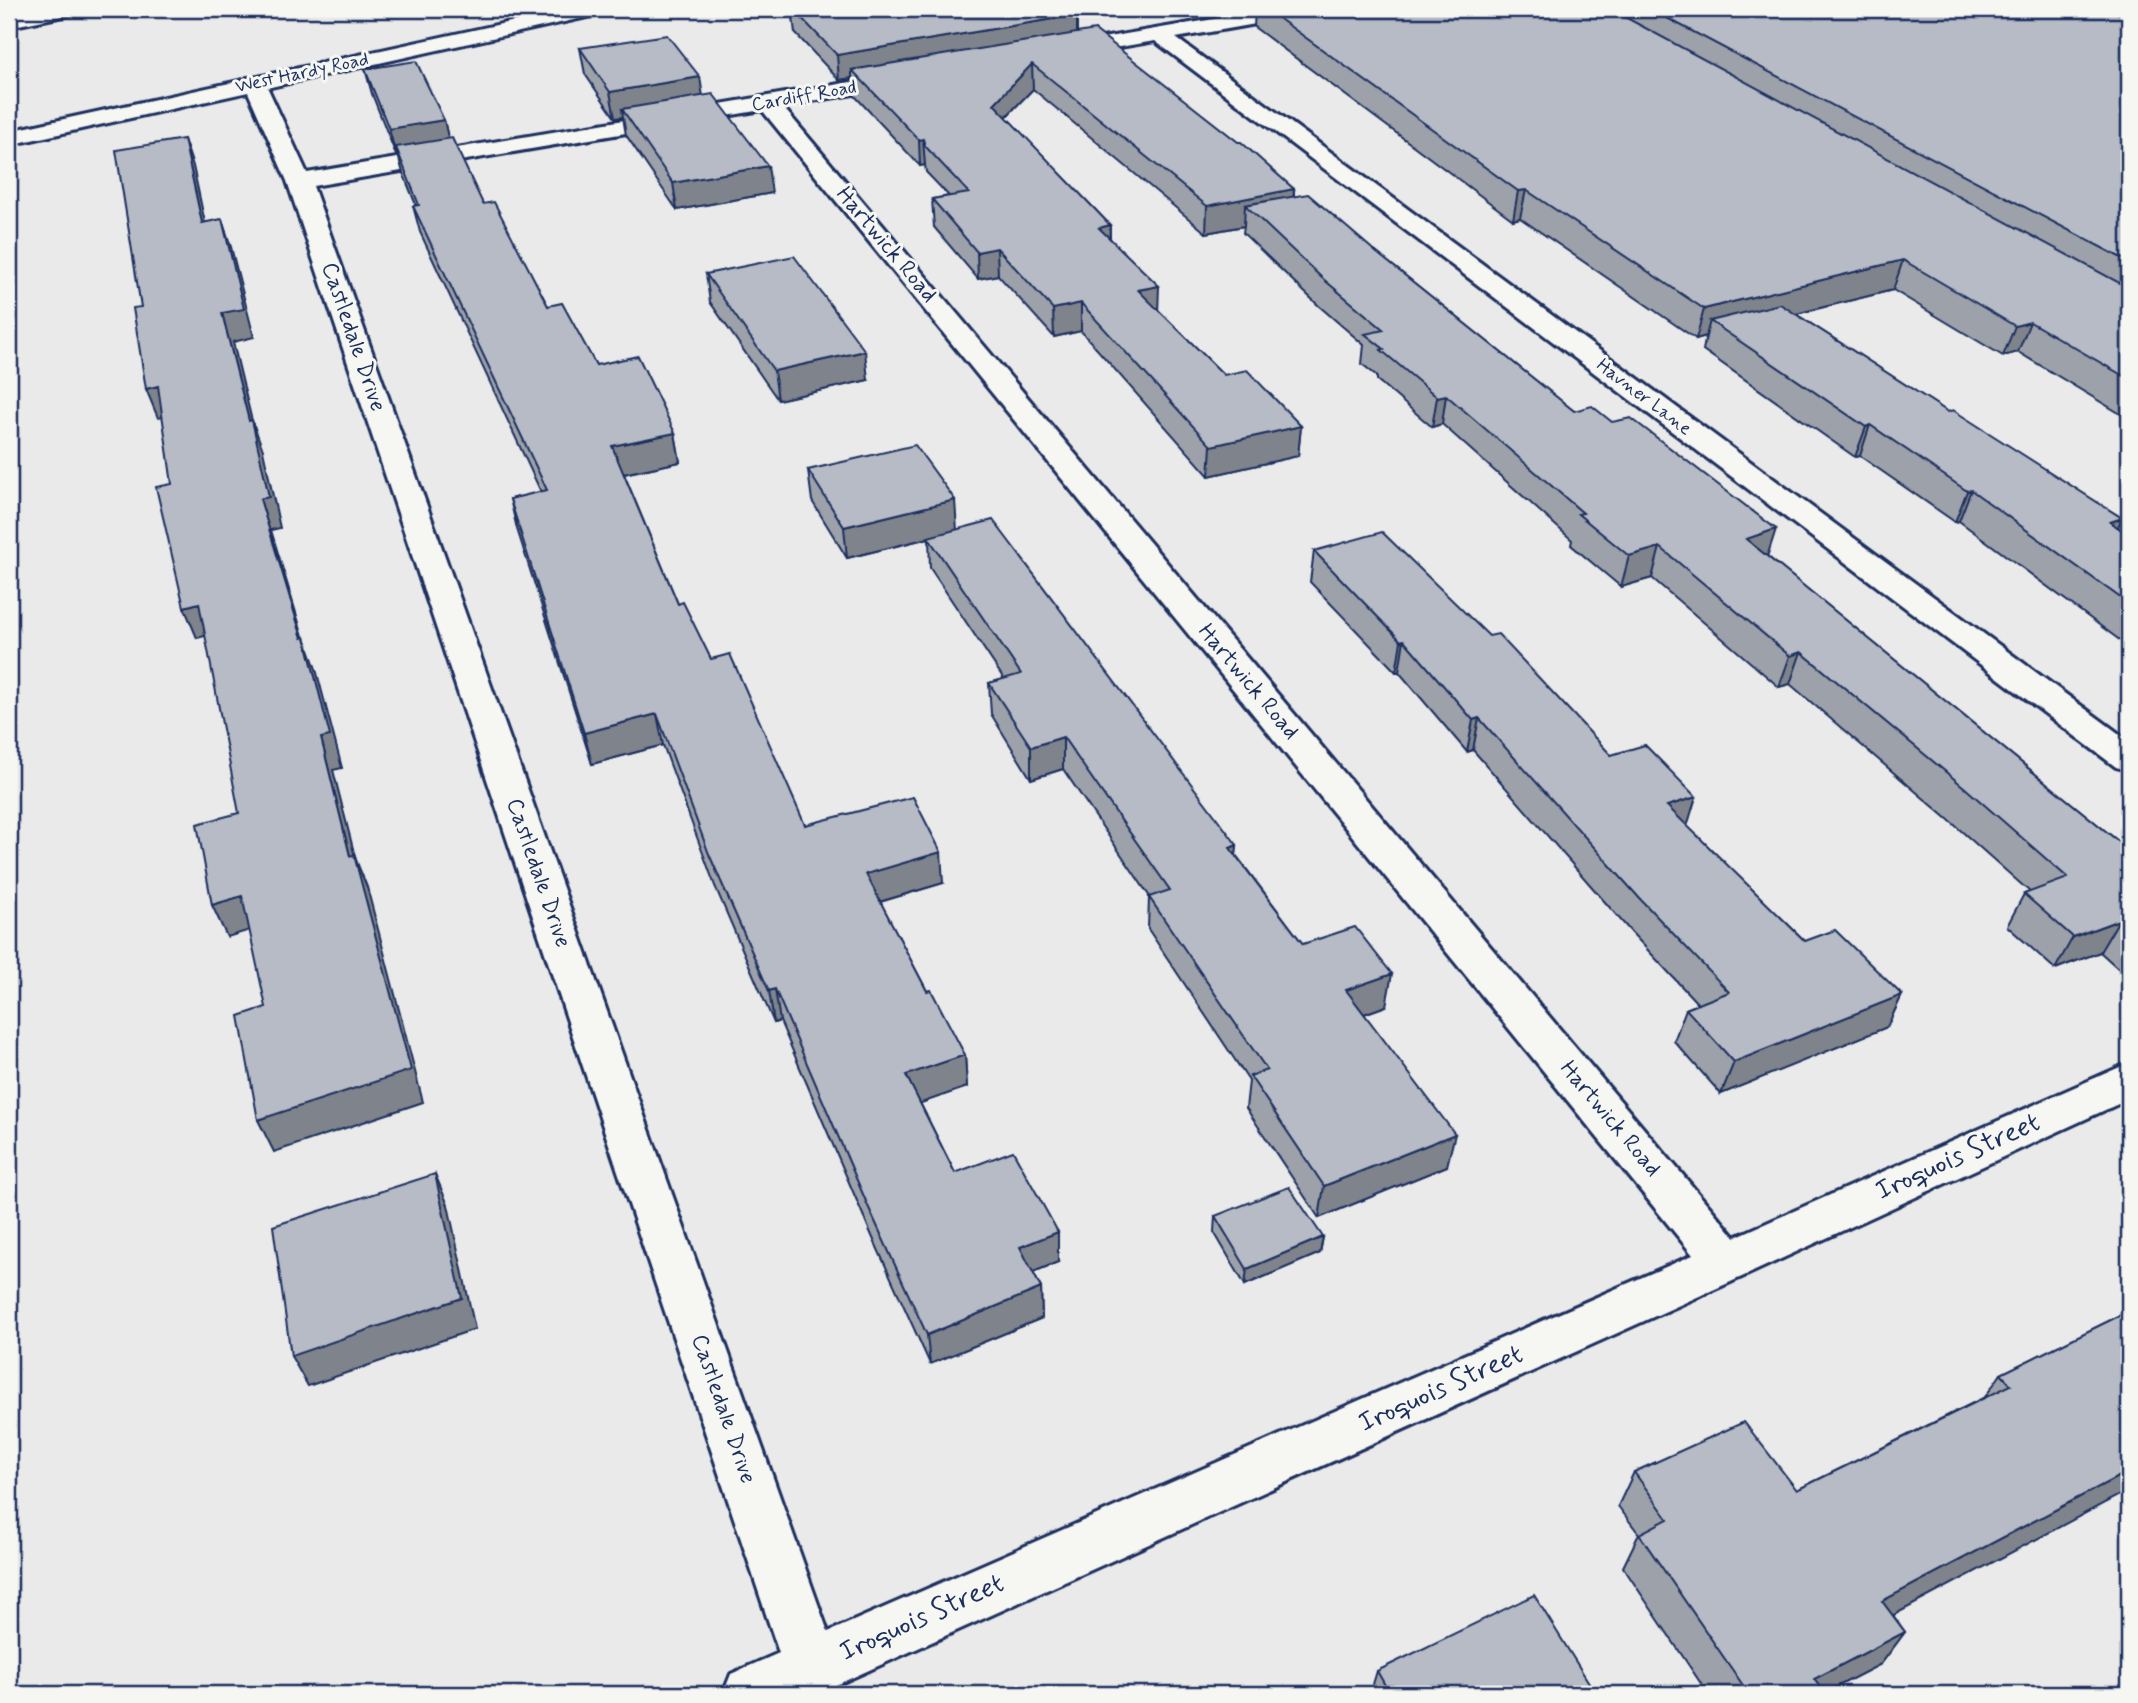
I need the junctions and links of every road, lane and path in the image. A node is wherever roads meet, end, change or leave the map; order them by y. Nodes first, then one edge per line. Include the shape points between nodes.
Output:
1 (71, 9) edge
2 (596, 9) edge
3 (1307, 9) edge
4 (9, 21) edge
5 (1158, 34) junction
6 (1037, 55) edge
7 (929, 74) edge
8 (255, 83) junction
9 (768, 103) junction
10 (9, 138) edge
11 (299, 181) junction
12 (2129, 759) edge
13 (2129, 1080) edge
14 (1727, 1262) junction
15 (812, 1667) junction
16 (751, 1694) edge

1 - 4 main road
2 - 8 main road, West Hardy Road
3 - 5 main road
5 - 6 main road
5 - 12 main road, Havner Lane
7 - 9 main road, Cardiff Road
8 - 10 main road, West Hardy Road
8 - 11 main road, Castledale Drive
9 - 11 main road, Cardiff Road
9 - 14 main road, Hartwick Road
11 - 15 main road, Castledale Drive
13 - 14 main road, Iroquois Street
14 - 15 main road, Iroquois Street
15 - 16 main road, Iroquois Street

